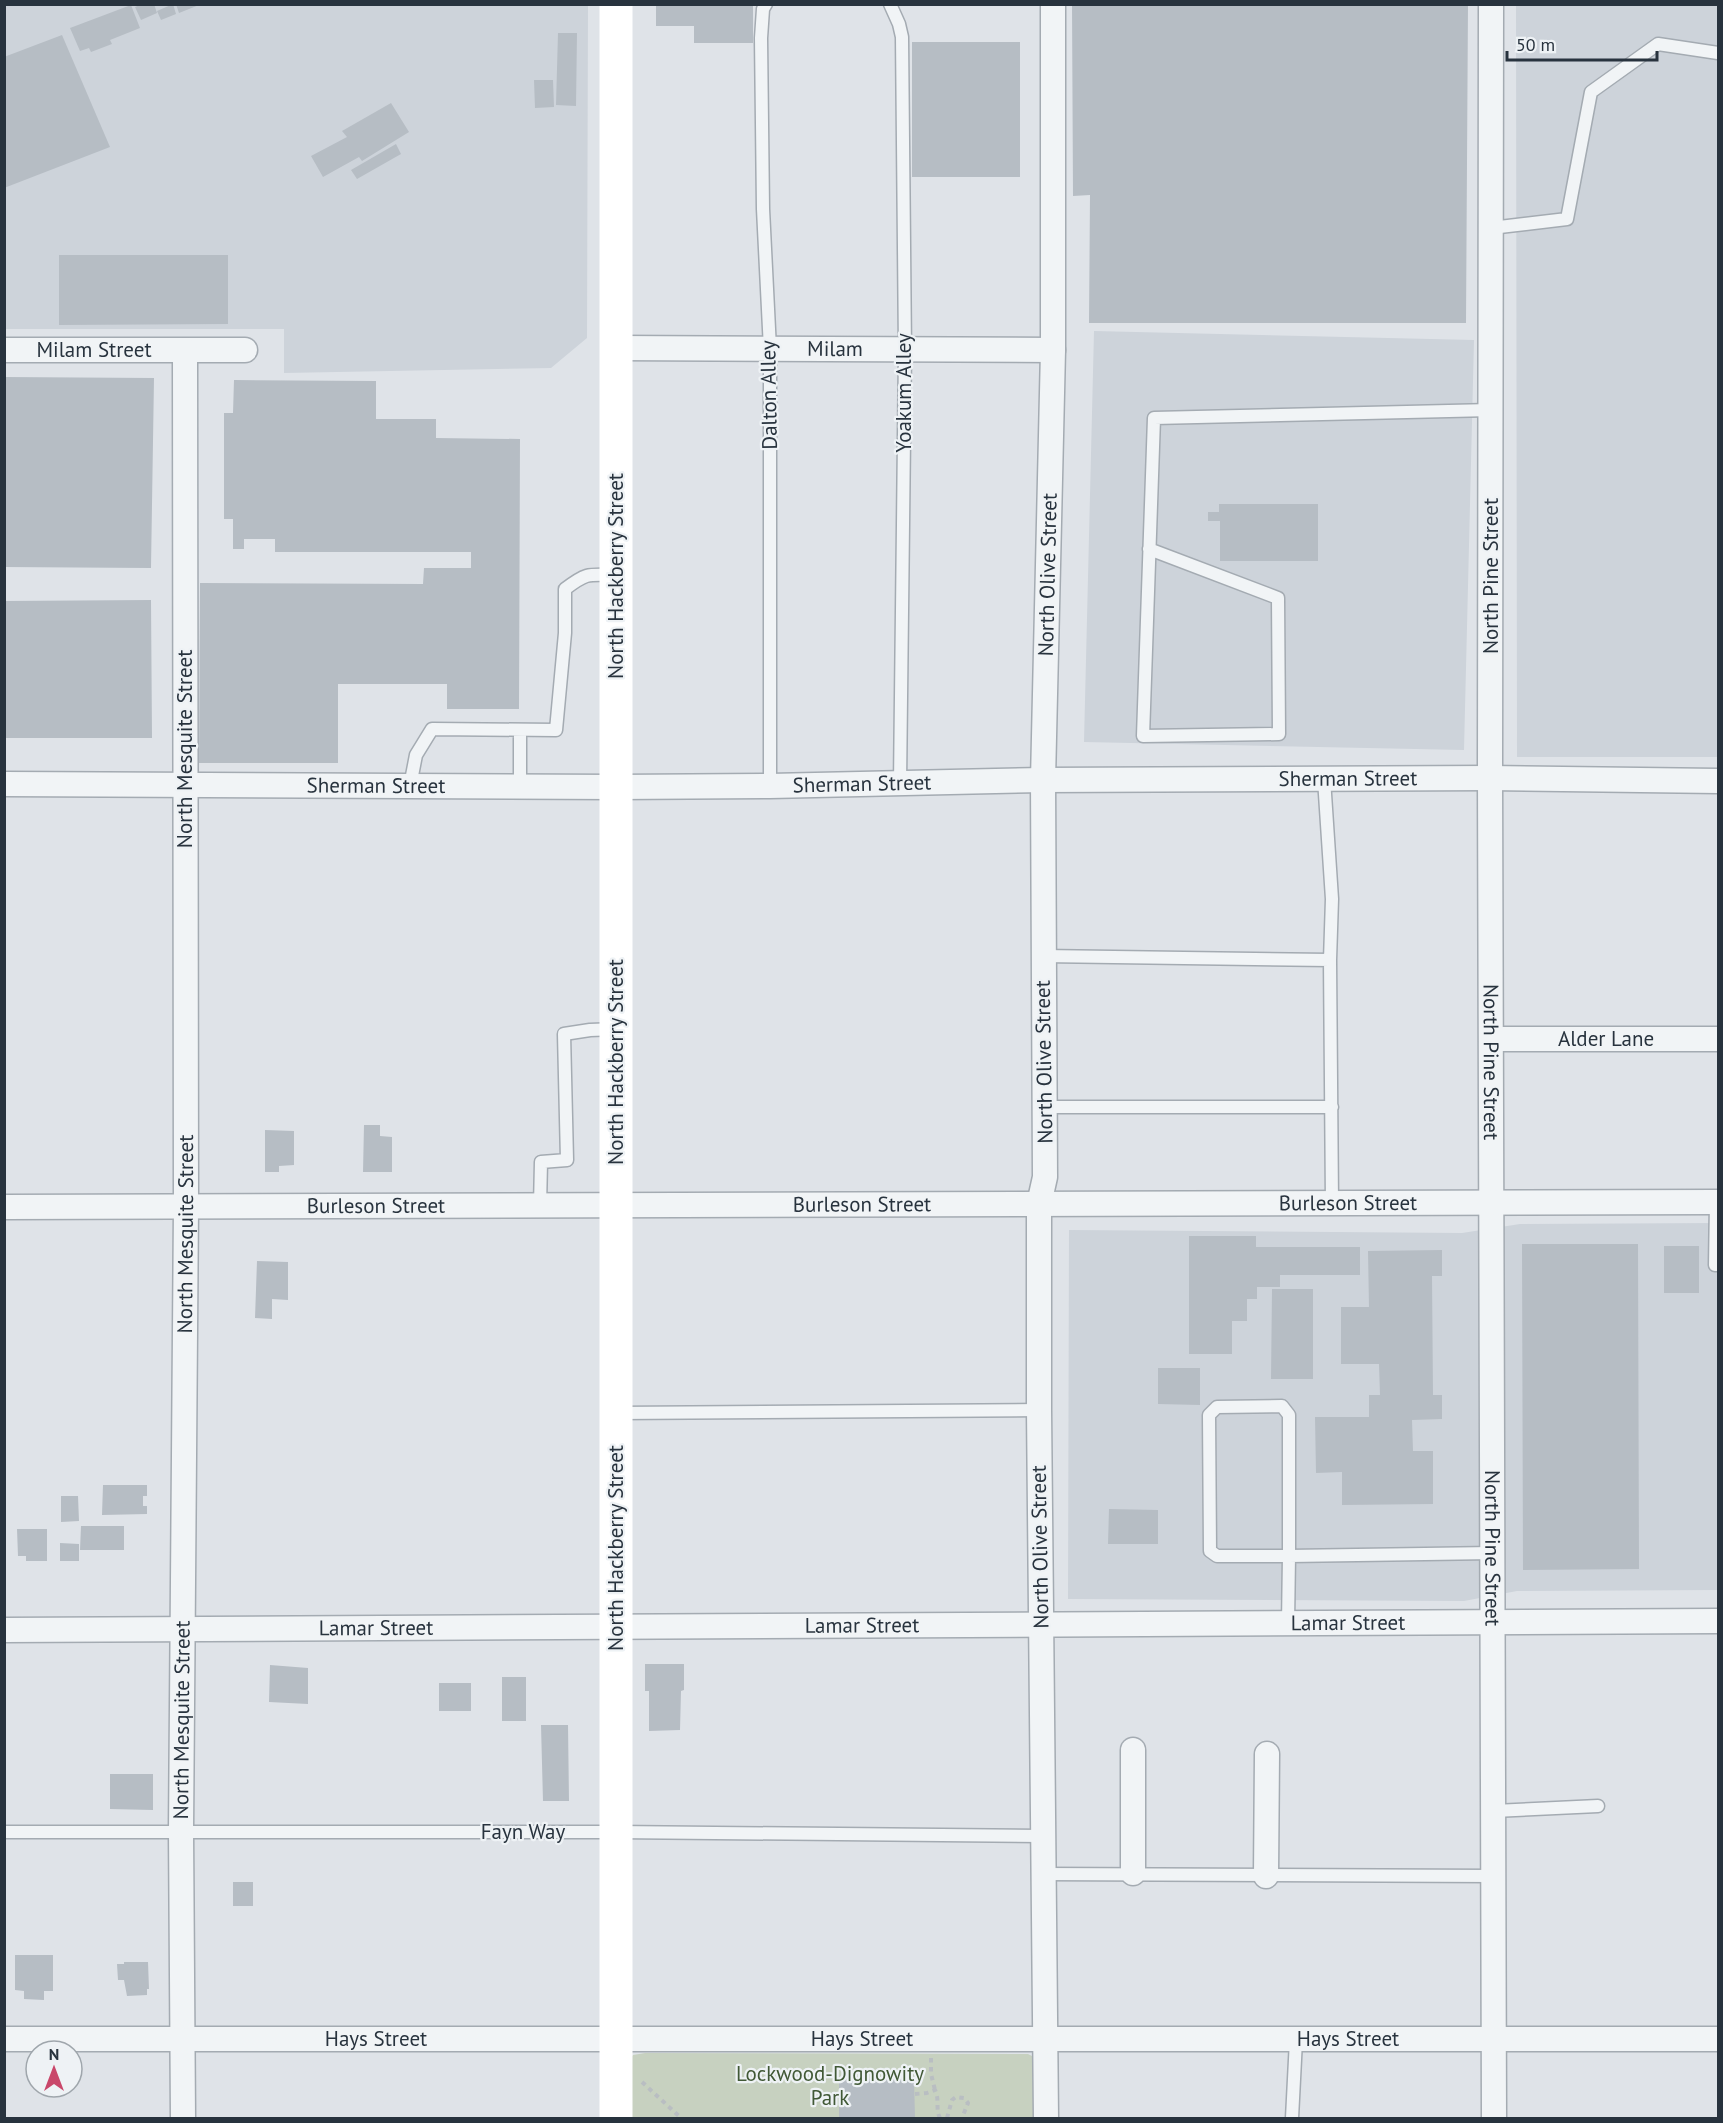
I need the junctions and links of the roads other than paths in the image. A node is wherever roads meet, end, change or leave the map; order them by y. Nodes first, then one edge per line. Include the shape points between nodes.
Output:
1 (616, 4) edge
2 (766, 4) edge
3 (891, 4) edge
4 (1053, 4) edge
5 (1491, 4) edge
6 (1719, 53) edge
7 (1491, 228) junction
8 (616, 348) junction
9 (770, 349) junction
10 (4, 350) edge
11 (245, 350) dead end
12 (1053, 350) junction
13 (185, 351) junction
14 (905, 351) junction
15 (1491, 410) junction
16 (1149, 549) junction
17 (616, 575) junction
18 (520, 730) junction
19 (1490, 778) junction
20 (1324, 779) junction
21 (1043, 780) junction
22 (1719, 780) edge
23 (4, 784) edge
24 (185, 784) junction
25 (900, 784) junction
26 (410, 786) junction
27 (520, 786) junction
28 (616, 786) junction
29 (770, 786) junction
30 (1043, 956) junction
31 (1330, 960) junction
32 (616, 1029) junction
33 (1492, 1039) junction
34 (1719, 1039) edge
35 (1044, 1107) junction
36 (1332, 1107) junction
37 (1717, 1202) edge
38 (1332, 1203) junction
39 (1493, 1203) junction
40 (1040, 1204) junction
41 (616, 1205) junction
42 (540, 1206) junction
43 (4, 1207) edge
44 (186, 1207) junction
45 (1719, 1265) edge
46 (1039, 1410) junction
47 (616, 1413) junction
48 (1493, 1553) junction
49 (1289, 1556) junction
50 (1719, 1621) edge
51 (1494, 1622) junction
52 (1041, 1623) junction
53 (1288, 1623) junction
54 (616, 1626) junction
55 (4, 1630) edge
56 (182, 1630) junction
57 (1133, 1750) dead end
58 (1267, 1754) dead end
59 (1598, 1806) dead end
60 (1494, 1811) junction
61 (181, 1831) junction
62 (4, 1832) edge
63 (616, 1832) junction
64 (1042, 1836) junction
65 (1133, 1873) junction
66 (1043, 1874) junction
67 (1266, 1876) junction
68 (1493, 1876) junction
69 (1045, 2038) junction
70 (4, 2039) edge
71 (183, 2039) junction
72 (616, 2039) junction
73 (1719, 2039) edge
74 (1296, 2040) junction
75 (1494, 2040) junction
76 (183, 2118) edge
77 (616, 2118) edge
78 (1046, 2118) edge
79 (1292, 2118) edge
80 (1494, 2118) edge

1 - 8 main road, North Hackberry Street
2 - 9 lane, Dalton Alley via 761,38 762,197
3 - 14 lane, Yoakum Alley via 902,37
4 - 12 street, North Olive Street
5 - 7 street, North Pine Street
6 - 7 lane via 1658,44 1591,92 1567,219
7 - 15 street, North Pine Street
8 - 9 street, Milam
8 - 17 main road, North Hackberry Street
9 - 14 street, Milam
9 - 29 lane, Dalton Alley
10 - 13 street, Milam Street
11 - 13 street, Milam Street
12 - 14 street, Milam
12 - 21 street, North Olive Street
13 - 24 street, North Mesquite Street
14 - 25 lane, Yoakum Alley
15 - 16 lane via 1154,418
15 - 19 street, North Pine Street
16 - 16 lane via 1143,736 1279,734 1278,598
17 - 18 lane via 581,576 565,589 556,730
17 - 28 main road, North Hackberry Street
18 - 26 lane via 432,729 416,755
18 - 27 lane
19 - 20 street, Sherman Street
19 - 22 street, Sherman Street
19 - 33 street, North Pine Street
20 - 21 street, Sherman Street
20 - 31 lane via 1332,899
21 - 25 street, Sherman Street
21 - 30 street, North Olive Street
23 - 24 street, Sherman Street
24 - 26 street, Sherman Street
24 - 44 street, North Mesquite Street
25 - 29 street, Sherman Street
26 - 27 street, Sherman Street
27 - 28 street, Sherman Street
28 - 29 street, Sherman Street
28 - 32 main road, North Hackberry Street
30 - 31 lane
30 - 35 street, North Olive Street
31 - 36 lane
32 - 41 main road, North Hackberry Street
32 - 42 lane via 564,1034 567,1160 541,1162
33 - 34 street, Alder Lane
33 - 39 street, North Pine Street
35 - 36 lane
35 - 40 street, North Olive Street via 1045,1177
36 - 38 lane
37 - 39 street, Burleson Street
37 - 45 lane via 1715,1265
38 - 39 street, Burleson Street
38 - 40 street, Burleson Street
39 - 48 street, North Pine Street
40 - 41 street, Burleson Street
40 - 46 street, North Olive Street
41 - 42 street, Burleson Street
41 - 47 main road, North Hackberry Street
42 - 44 street, Burleson Street
43 - 44 street, Burleson Street
44 - 56 street, North Mesquite Street
46 - 47 lane
46 - 52 street, North Olive Street
47 - 54 main road, North Hackberry Street
48 - 49 lane
48 - 51 street, North Pine Street
49 - 49 lane via 1289,1415 1282,1406 1217,1407 1209,1415 1209,1551 1217,1556
49 - 53 lane
50 - 51 street, Lamar Street
51 - 53 street, Lamar Street
51 - 60 street, North Pine Street
52 - 53 street, Lamar Street
52 - 54 street, Lamar Street
52 - 64 street, North Olive Street
54 - 56 street, Lamar Street
54 - 63 main road, North Hackberry Street
55 - 56 street, Lamar Street
56 - 61 street, North Mesquite Street
57 - 65 street
58 - 67 street
59 - 60 lane
60 - 68 street, North Pine Street
61 - 62 lane, Fayn Way
61 - 63 lane, Fayn Way
61 - 71 street, North Mesquite Street
63 - 64 lane, Fayn Way
63 - 72 main road, North Hackberry Street
64 - 66 street, North Olive Street
65 - 66 lane
65 - 67 lane
66 - 69 street, North Olive Street
67 - 68 lane
68 - 75 street, North Pine Street
69 - 72 street, Hays Street
69 - 74 street, Hays Street
69 - 78 street, North Olive Street
70 - 71 street, Hays Street
71 - 72 street, Hays Street
71 - 76 street, North Mesquite Street
72 - 77 main road, North Hackberry Street
73 - 75 street, Hays Street
74 - 75 street, Hays Street
74 - 79 lane
75 - 80 street, North Pine Street

